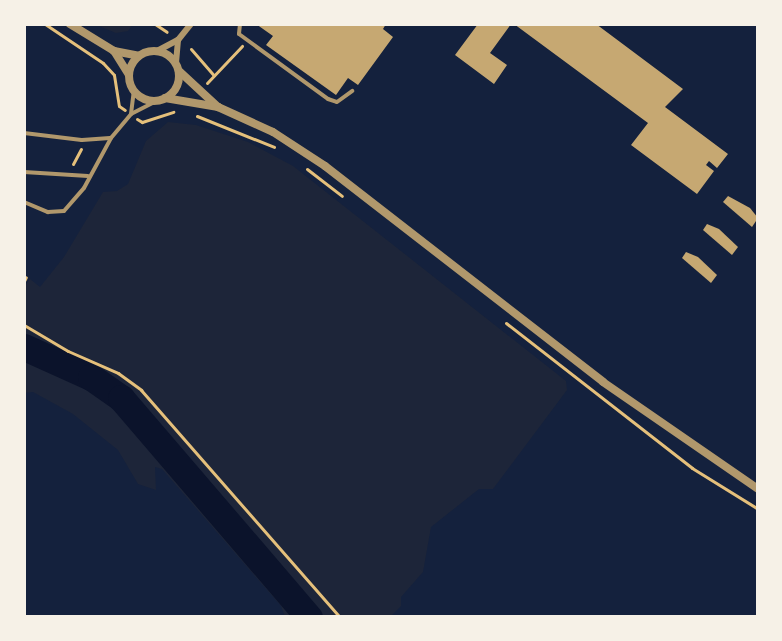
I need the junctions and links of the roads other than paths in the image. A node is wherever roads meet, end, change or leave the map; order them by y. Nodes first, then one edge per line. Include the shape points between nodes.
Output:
1 (70, 24) edge
2 (191, 24) edge
3 (240, 24) edge
4 (178, 40) junction
5 (114, 51) junction
6 (157, 51) junction
7 (139, 56) junction
8 (178, 67) junction
9 (129, 75) junction
10 (134, 90) junction
11 (352, 91) dead end
12 (161, 99) junction
13 (219, 107) junction
14 (131, 114) junction
15 (24, 133) edge
16 (111, 138) junction
17 (24, 172) edge
18 (88, 176) junction
19 (24, 202) edge
20 (758, 489) edge

1 - 5 street
2 - 4 street
3 - 11 lane via 239,34 328,99 337,102
4 - 6 street
4 - 8 street
5 - 7 street
5 - 9 street
6 - 7 street
6 - 8 street
7 - 9 street
8 - 12 street via 177,87
8 - 13 street
9 - 10 street
10 - 12 street
10 - 14 lane
12 - 13 street
12 - 14 lane
13 - 20 street via 304,151 611,387
14 - 16 lane
15 - 16 lane via 82,140
16 - 18 lane
17 - 18 lane
18 - 19 lane via 74,202 64,210 48,212

